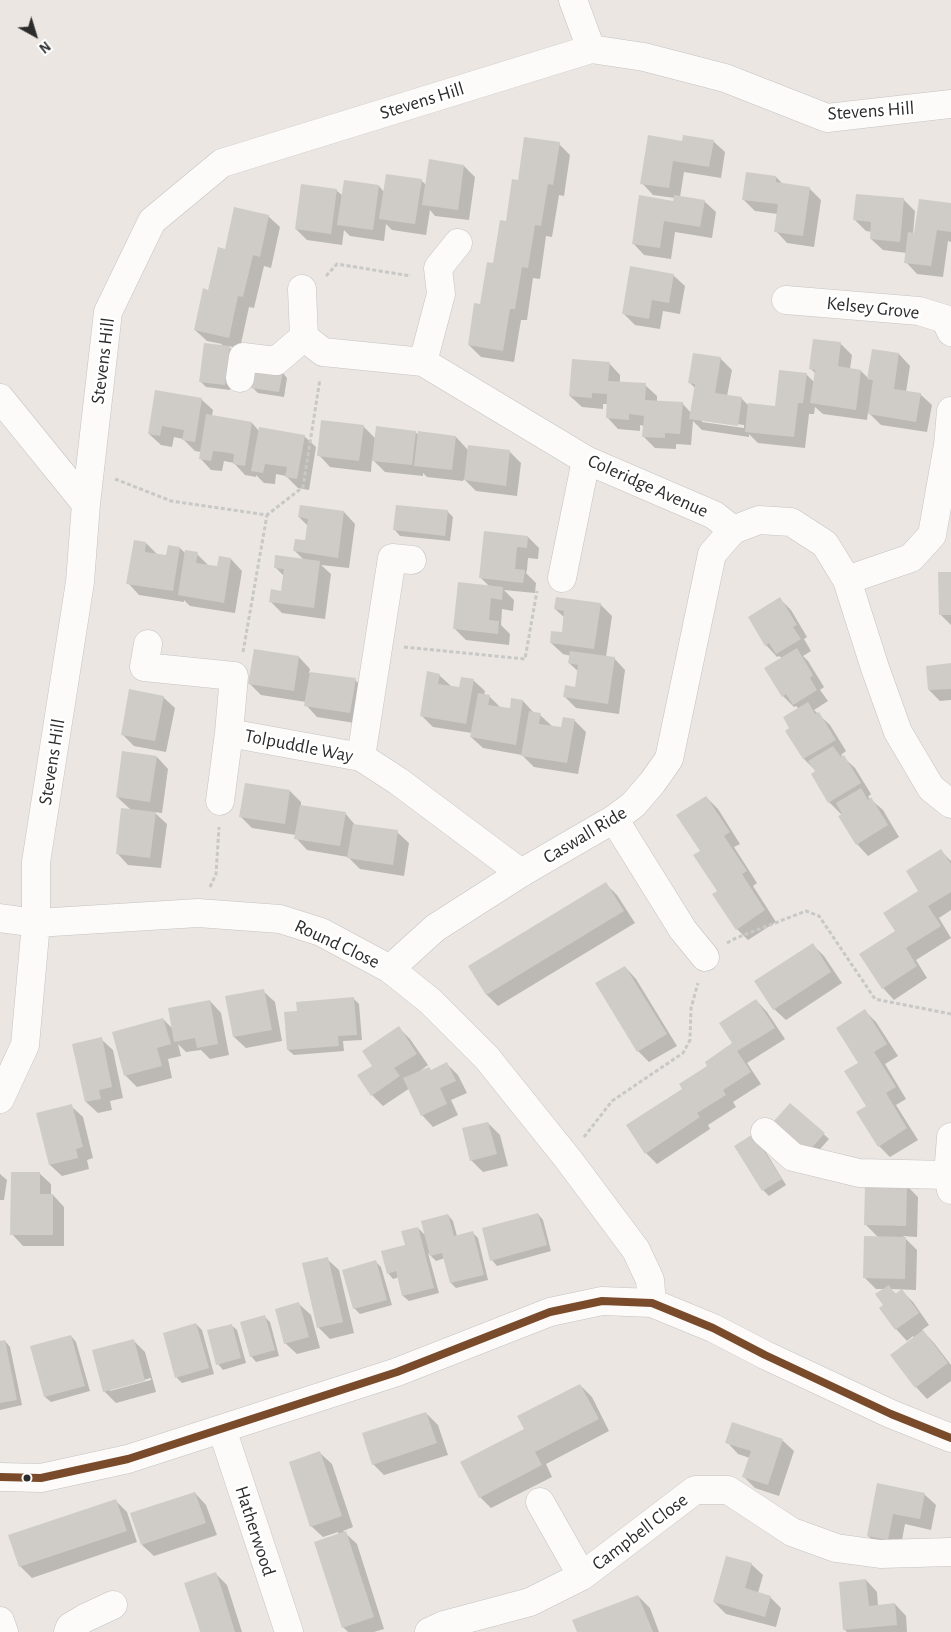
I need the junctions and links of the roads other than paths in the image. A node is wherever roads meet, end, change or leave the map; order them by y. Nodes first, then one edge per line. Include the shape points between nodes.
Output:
1 (573, 0) edge
2 (591, 49) junction
3 (951, 104) edge
4 (458, 243) dead end
5 (302, 289) road end
6 (786, 300) dead end
7 (949, 321) edge
8 (314, 344) junction
9 (423, 362) junction
10 (240, 378) dead end
11 (0, 398) edge
12 (951, 411) edge
13 (586, 460) junction
14 (86, 504) junction
15 (733, 530) junction
16 (412, 560) dead end
17 (562, 578) road end
18 (847, 580) junction
19 (148, 644) dead end
20 (229, 733) junction
21 (361, 757) junction
22 (220, 801) road end
23 (951, 804) edge
24 (614, 820) junction
25 (521, 873) junction
26 (0, 918) edge
27 (36, 923) junction
28 (705, 956) road end
29 (390, 969) junction
30 (0, 1099) edge
31 (765, 1132) dead end
32 (951, 1137) edge
33 (950, 1183) edge
34 (652, 1303) junction
35 (222, 1429) junction
36 (951, 1438) edge
37 (0, 1477) edge
38 (540, 1502) dead end
39 (951, 1552) edge
40 (582, 1576) junction
41 (113, 1605) dead end
42 (0, 1621) edge
43 (4, 1632) edge
44 (68, 1632) edge
45 (289, 1632) edge
46 (429, 1632) edge

1 - 2 street
2 - 3 street, Stevens Hill via 644,57 725,78 827,118
2 - 14 street, Stevens Hill via 222,163 152,221 108,312
4 - 9 street via 438,268 441,294
5 - 8 street
6 - 7 street, Kelsey Grove via 919,311
8 - 9 street, Coleridge Avenue
8 - 10 street via 276,360 243,357
9 - 13 street, Coleridge Avenue
11 - 14 street
12 - 18 street via 932,535 911,558
13 - 15 street, Coleridge Avenue via 714,514
13 - 17 street
14 - 27 street, Stevens Hill via 80,582 36,862
15 - 18 street via 759,520 791,522 824,544
15 - 24 street, Caswall Ride via 712,554 669,759 633,805
16 - 21 street via 392,558
18 - 23 street via 898,732 931,788
19 - 20 street via 144,667 234,676
20 - 21 street, Tolpuddle Way
20 - 22 street, Tolpuddle Way
21 - 25 street, Tolpuddle Way
24 - 25 street, Caswall Ride
24 - 28 street via 683,930
25 - 29 street, Caswall Ride via 436,928
26 - 27 street, Round Close
27 - 29 street, Round Close via 198,913 280,919 321,932
27 - 30 street via 25,1045
29 - 34 street, Round Close via 430,1001 487,1058 568,1159 636,1250 650,1280
31 - 33 street via 793,1157 859,1173
32 - 33 street
34 - 35 street via 602,1301 550,1312 397,1372
34 - 36 street via 713,1328 891,1414
35 - 37 street via 128,1459 41,1478
35 - 45 street, Hatherwood
38 - 40 street
39 - 40 street, Campbell Close via 880,1554 836,1548 792,1532 728,1490 695,1490
40 - 46 street, Campbell Close via 530,1602
41 - 44 street via 70,1627
42 - 43 street

